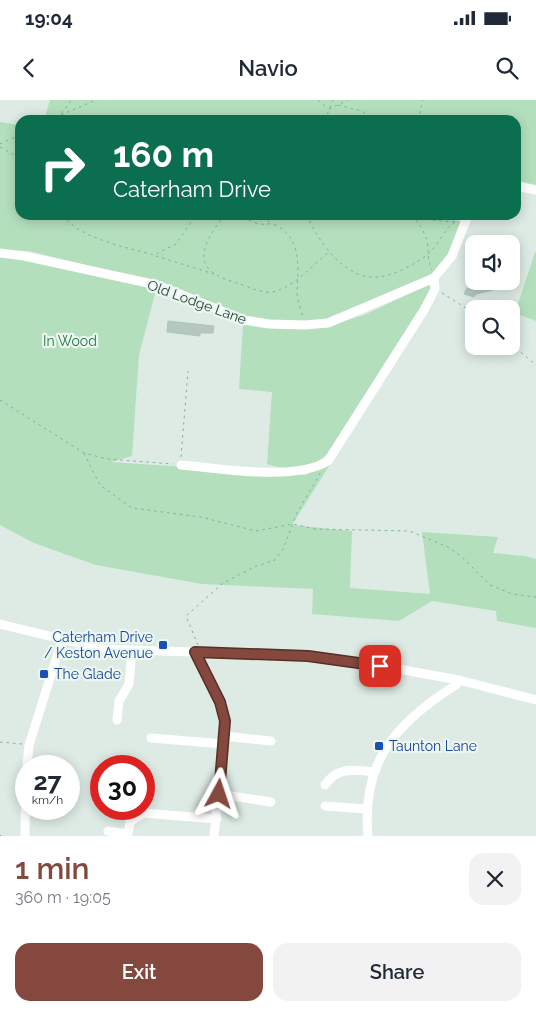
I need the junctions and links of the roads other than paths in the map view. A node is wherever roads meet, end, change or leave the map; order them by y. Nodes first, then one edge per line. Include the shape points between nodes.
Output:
1 (521, 187) edge
2 (536, 190) edge
3 (466, 220) edge
4 (0, 253) edge
5 (433, 274) junction
6 (181, 465) road end
7 (0, 624) edge
8 (62, 640) junction
9 (132, 650) junction
10 (199, 652) junction
11 (459, 680) junction
12 (536, 700) edge
13 (117, 720) dead end
14 (151, 738) dead end
15 (224, 740) junction
16 (272, 741) dead end
17 (29, 755) edge
18 (375, 772) junction
19 (325, 785) dead end
20 (219, 794) junction
21 (271, 802) dead end
22 (325, 806) dead end
23 (366, 809) junction
24 (217, 819) junction
25 (25, 820) edge
26 (108, 831) dead end
27 (25, 836) edge
28 (214, 836) edge
29 (368, 836) edge

1 - 2 street
3 - 5 street, Old Lodge Lane via 452,256
4 - 5 street, Old Lodge Lane via 157,285 244,320 270,324 328,323
5 - 6 street via 435,289 328,461 294,472
7 - 8 street
8 - 9 street via 103,649
8 - 17 street
9 - 10 street
9 - 13 street via 129,684 119,701
10 - 11 street via 308,656
10 - 15 street via 220,702 225,721
11 - 12 street
11 - 18 street via 404,722 386,748
14 - 15 street
15 - 16 street
15 - 20 street
18 - 19 street via 351,769 337,773
18 - 23 street
20 - 21 street
20 - 24 street
22 - 23 street
23 - 29 street
24 - 26 street via 143,813 130,822 128,834
24 - 28 street
25 - 27 street

